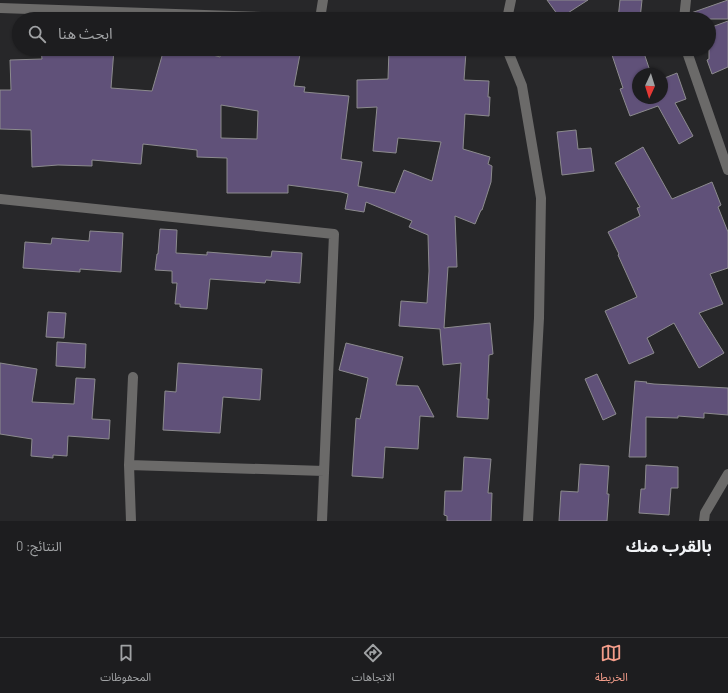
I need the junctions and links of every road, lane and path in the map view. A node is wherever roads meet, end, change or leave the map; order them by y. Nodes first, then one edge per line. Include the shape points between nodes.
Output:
1 (323, 0) edge
2 (511, 0) edge
3 (686, 0) edge
4 (0, 8) edge
5 (116, 12) edge
6 (321, 12) edge
7 (508, 12) edge
8 (685, 12) edge
9 (510, 56) edge
10 (688, 56) edge
11 (728, 170) edge
12 (0, 199) edge
13 (133, 377) dead end
14 (129, 465) junction
15 (324, 471) junction
16 (728, 474) edge
17 (131, 521) edge
18 (322, 521) edge
19 (528, 521) edge
20 (704, 521) edge

1 - 6 street
2 - 7 street
3 - 8 street
4 - 5 street
9 - 19 street via 522,86 541,198 539,318
10 - 11 street
12 - 15 street via 334,234
13 - 14 street
14 - 15 street
14 - 17 street
15 - 18 street
16 - 20 street via 705,513

